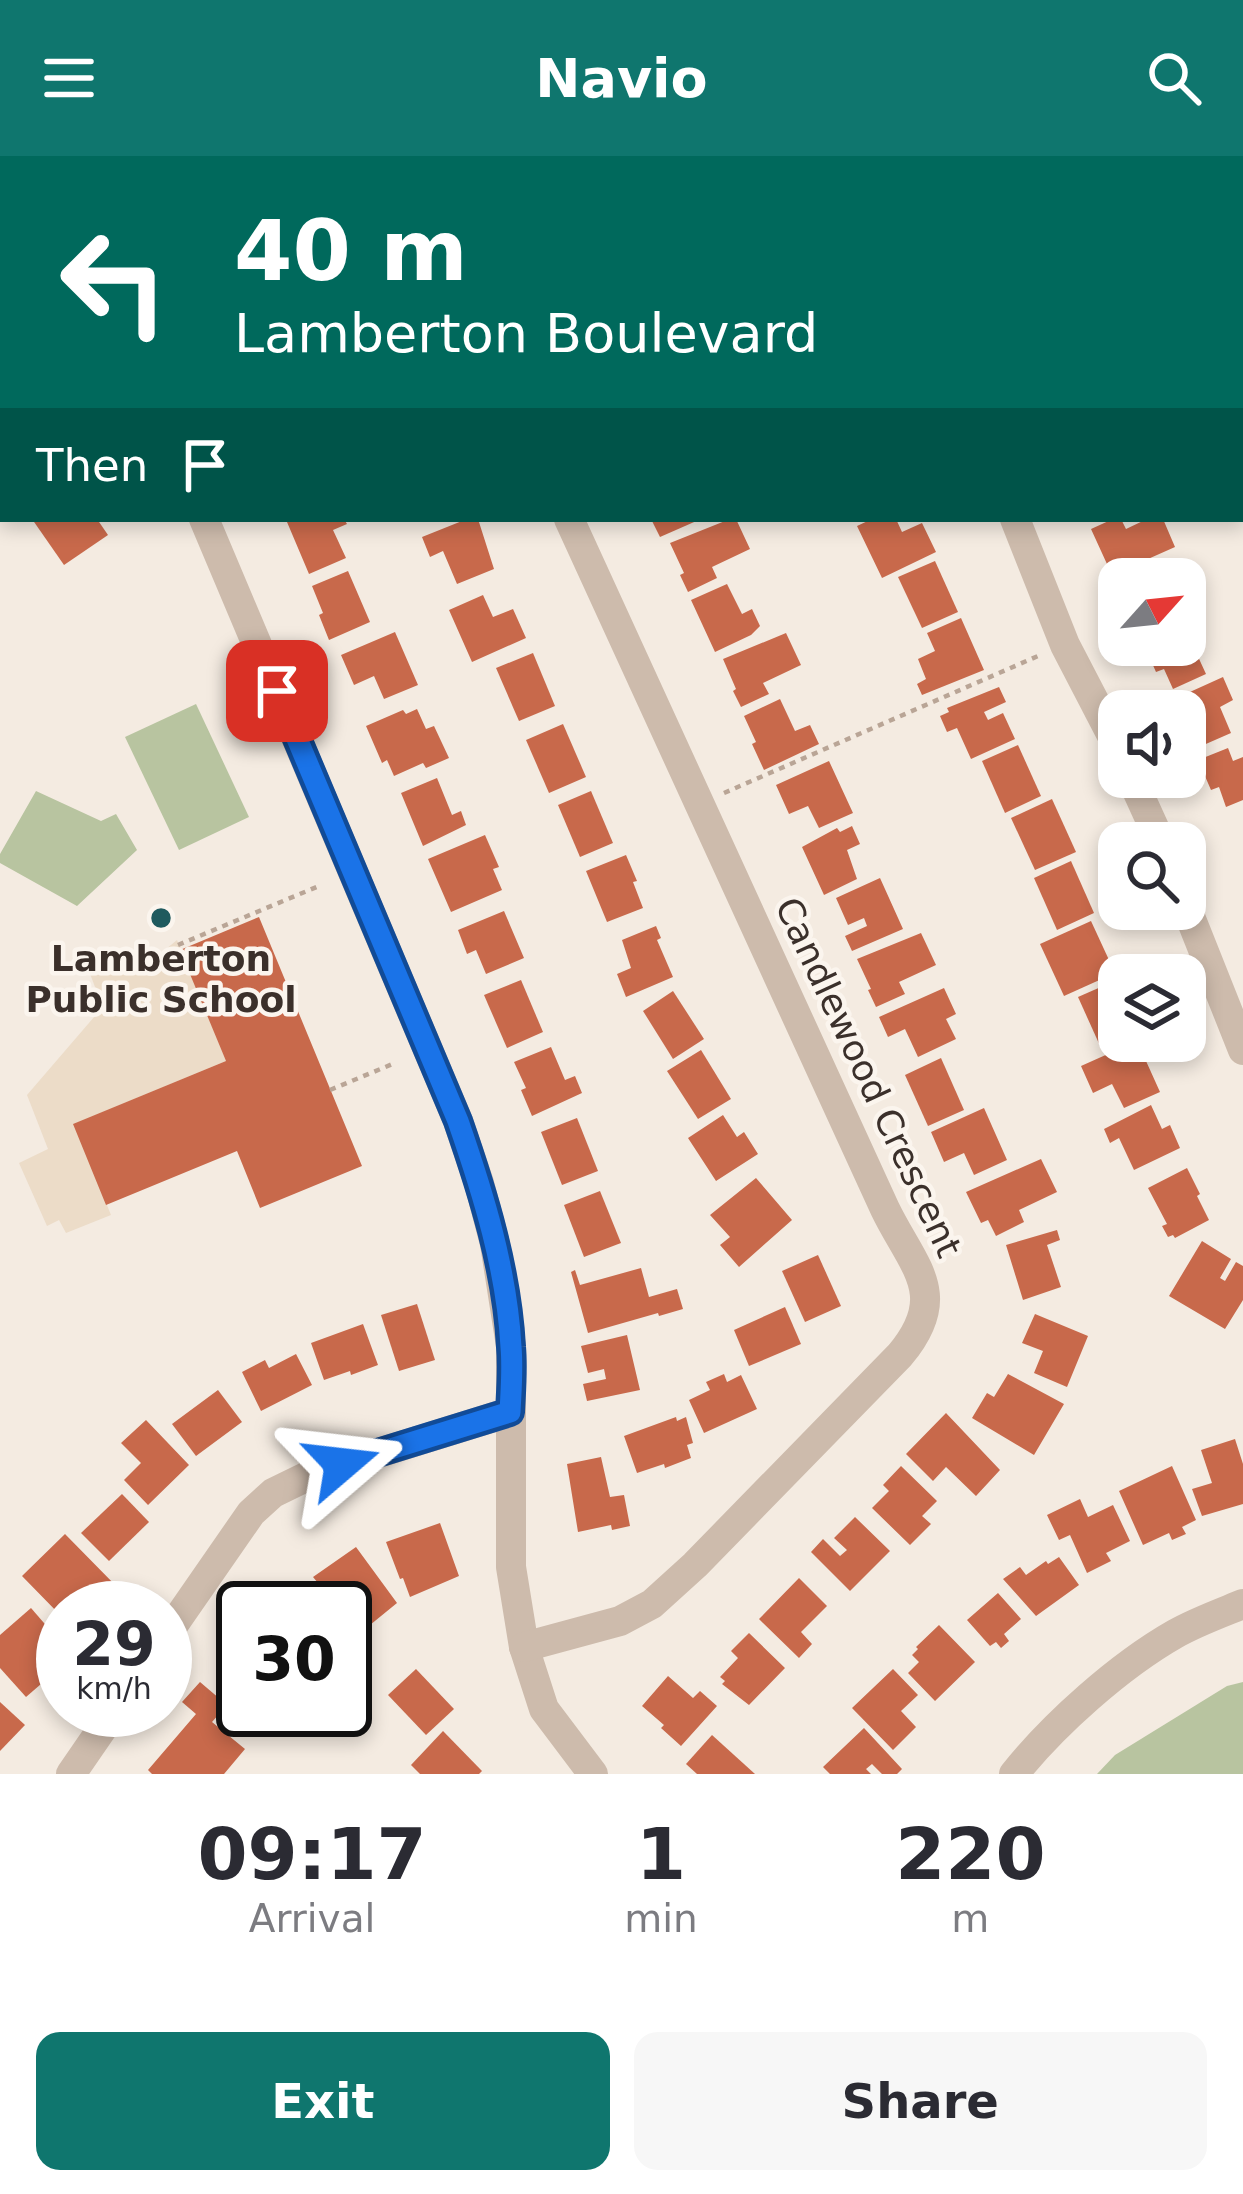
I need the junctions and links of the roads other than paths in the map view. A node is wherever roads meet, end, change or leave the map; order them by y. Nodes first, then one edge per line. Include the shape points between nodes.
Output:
1 (205, 522) edge
2 (570, 522) edge
3 (1016, 522) edge
4 (1098, 708) edge
5 (1195, 930) edge
6 (1243, 1050) edge
7 (510, 1412) junction
8 (192, 1598) edge
9 (1243, 1604) edge
10 (524, 1647) junction
11 (96, 1737) edge
12 (71, 1774) edge
13 (593, 1774) edge
14 (1014, 1774) edge

1 - 7 street via 458,1121 495,1244 512,1346
2 - 10 street, Candlewood Crescent via 918,1267 925,1310 900,1355 652,1604 620,1622
3 - 4 street
5 - 6 street
7 - 8 street via 273,1493
7 - 10 street via 511,1567
9 - 14 street via 1150,1650 1077,1708
10 - 13 street via 544,1709
11 - 12 street

